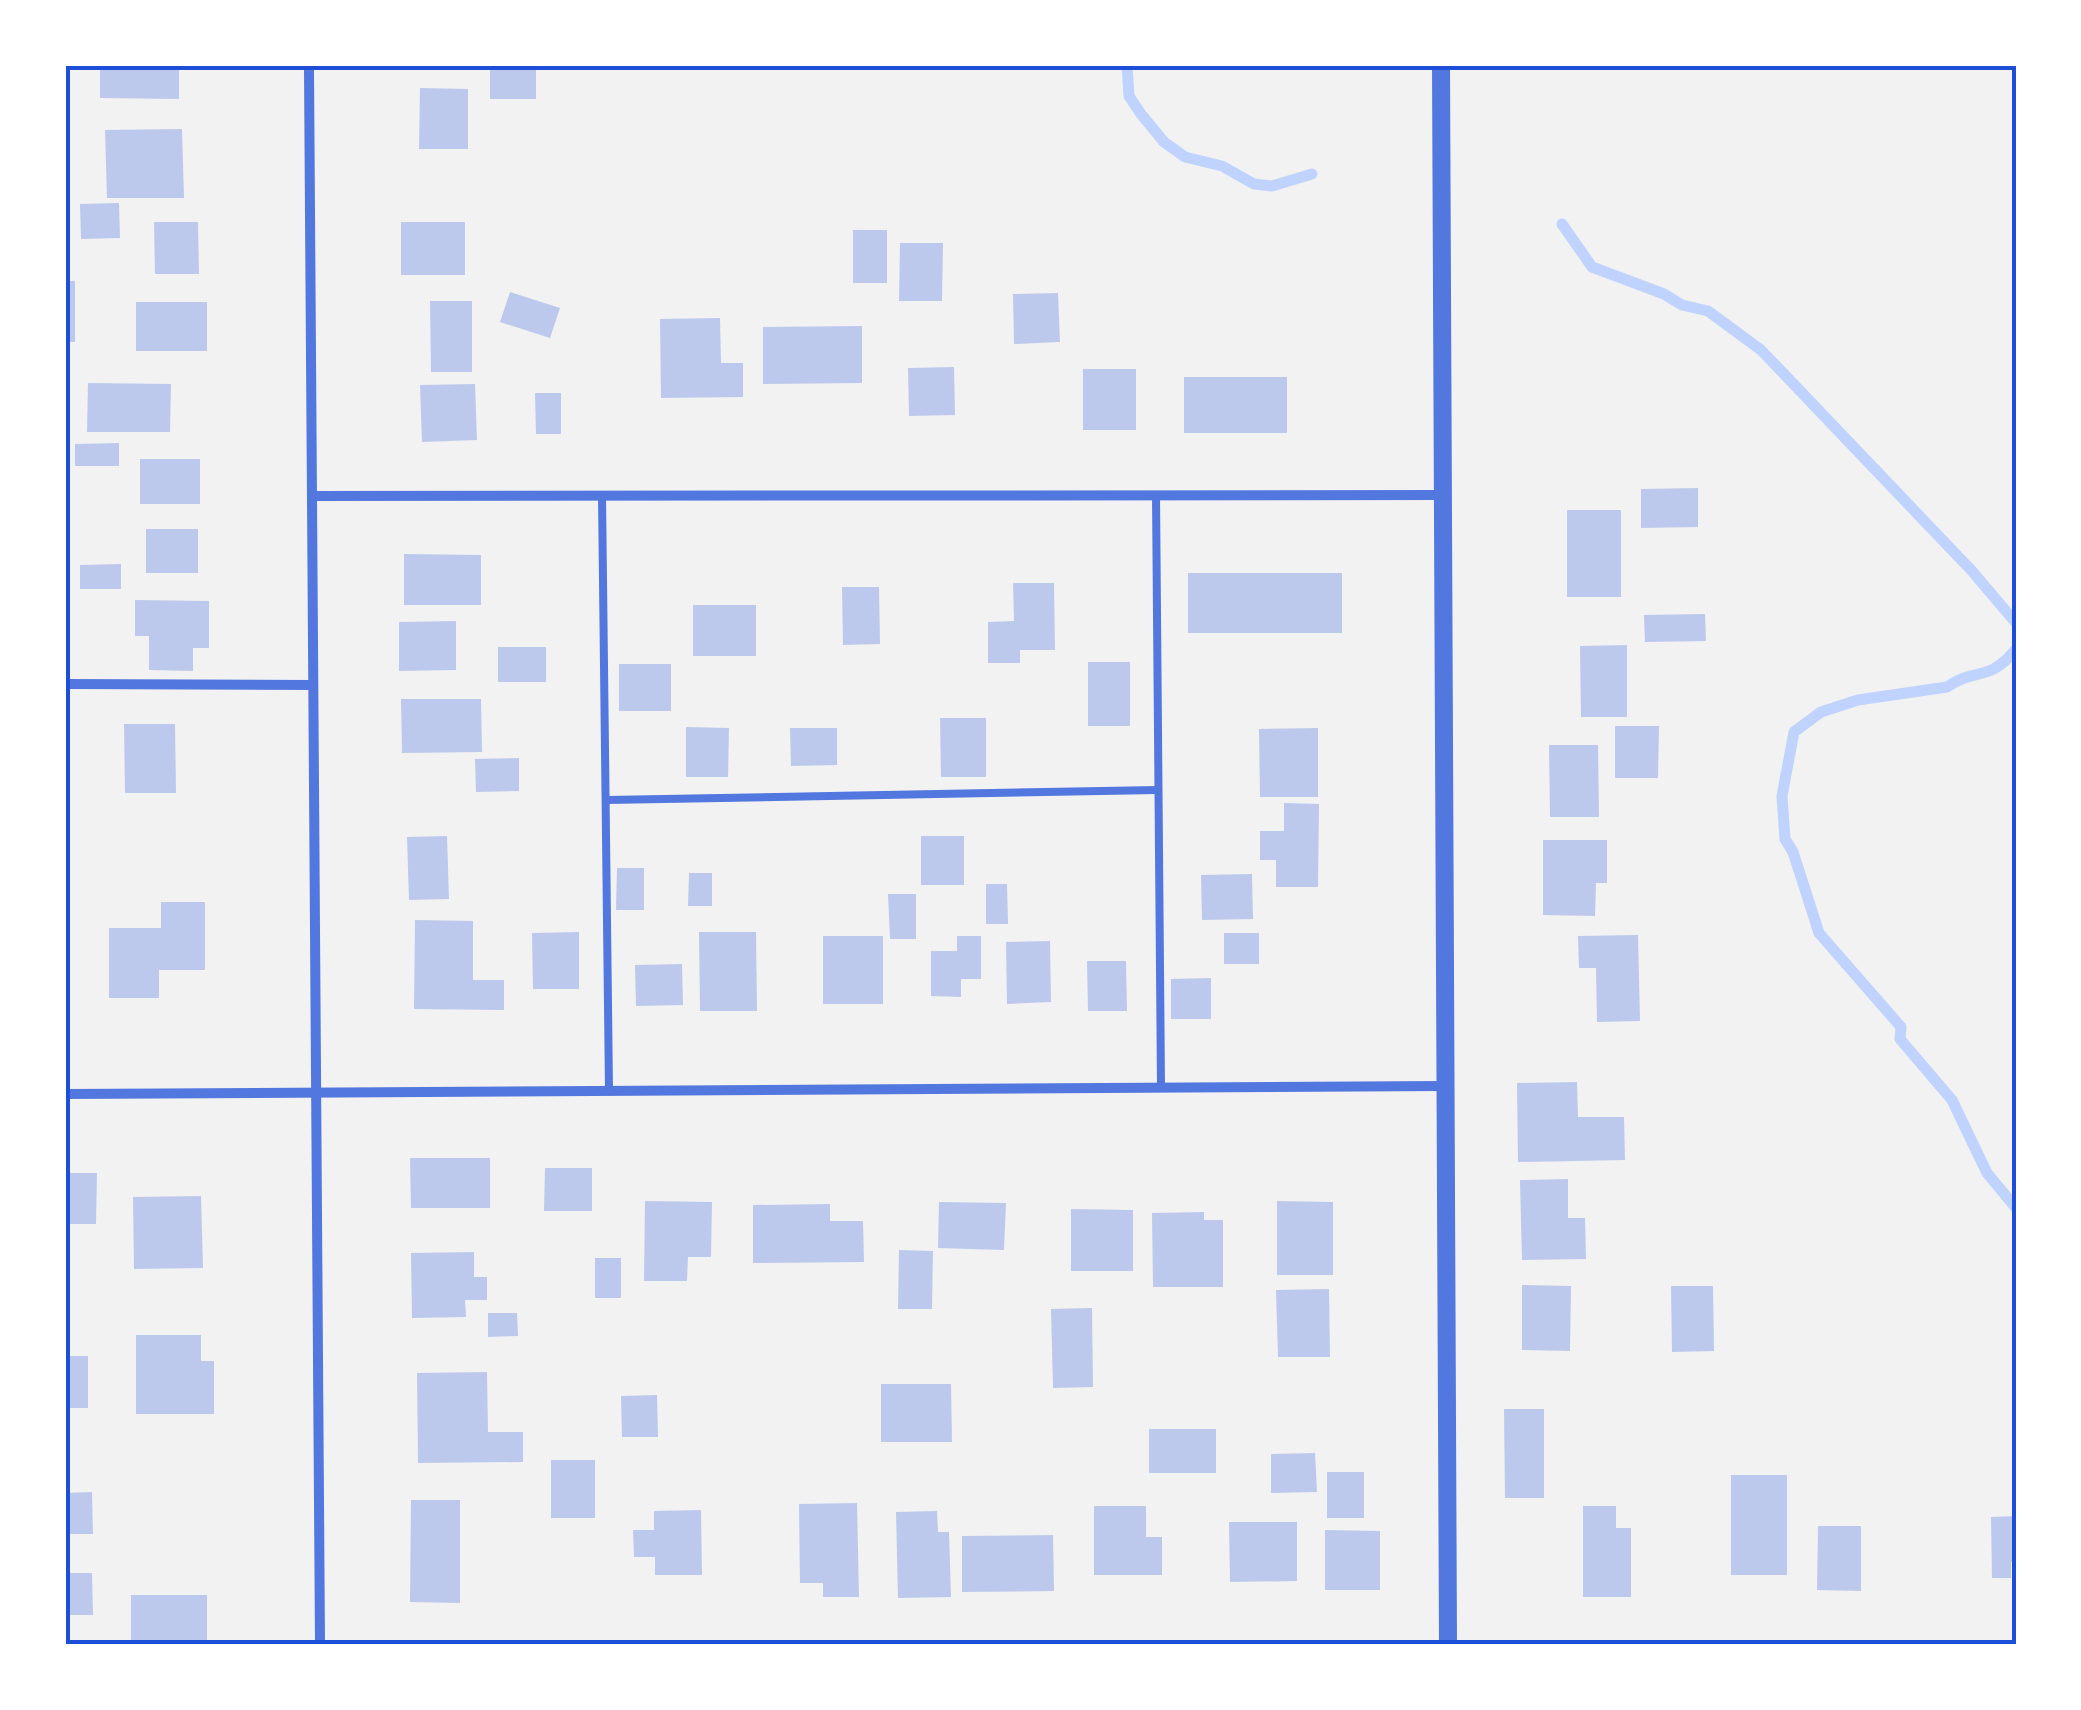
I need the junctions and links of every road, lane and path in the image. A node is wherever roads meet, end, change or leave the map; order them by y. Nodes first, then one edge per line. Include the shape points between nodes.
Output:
1 (1440, 65) edge
2 (308, 70) dead end
3 (602, 495) junction
4 (1156, 495) junction
5 (1443, 495) junction
6 (312, 496) junction
7 (65, 684) edge
8 (313, 685) junction
9 (1158, 790) junction
10 (606, 800) junction
11 (1445, 1086) junction
12 (1161, 1087) junction
13 (609, 1090) junction
14 (316, 1092) junction
15 (65, 1094) edge
16 (320, 1645) edge
17 (1448, 1645) edge

1 - 5 street
2 - 6 street
3 - 4 street
3 - 6 street
3 - 10 lane
4 - 5 street
4 - 9 lane
5 - 11 street
6 - 8 street
7 - 8 street
8 - 14 street
9 - 10 lane
9 - 12 lane
10 - 13 lane
11 - 12 street
11 - 17 street
12 - 13 street
13 - 14 street
14 - 15 street
14 - 16 street

